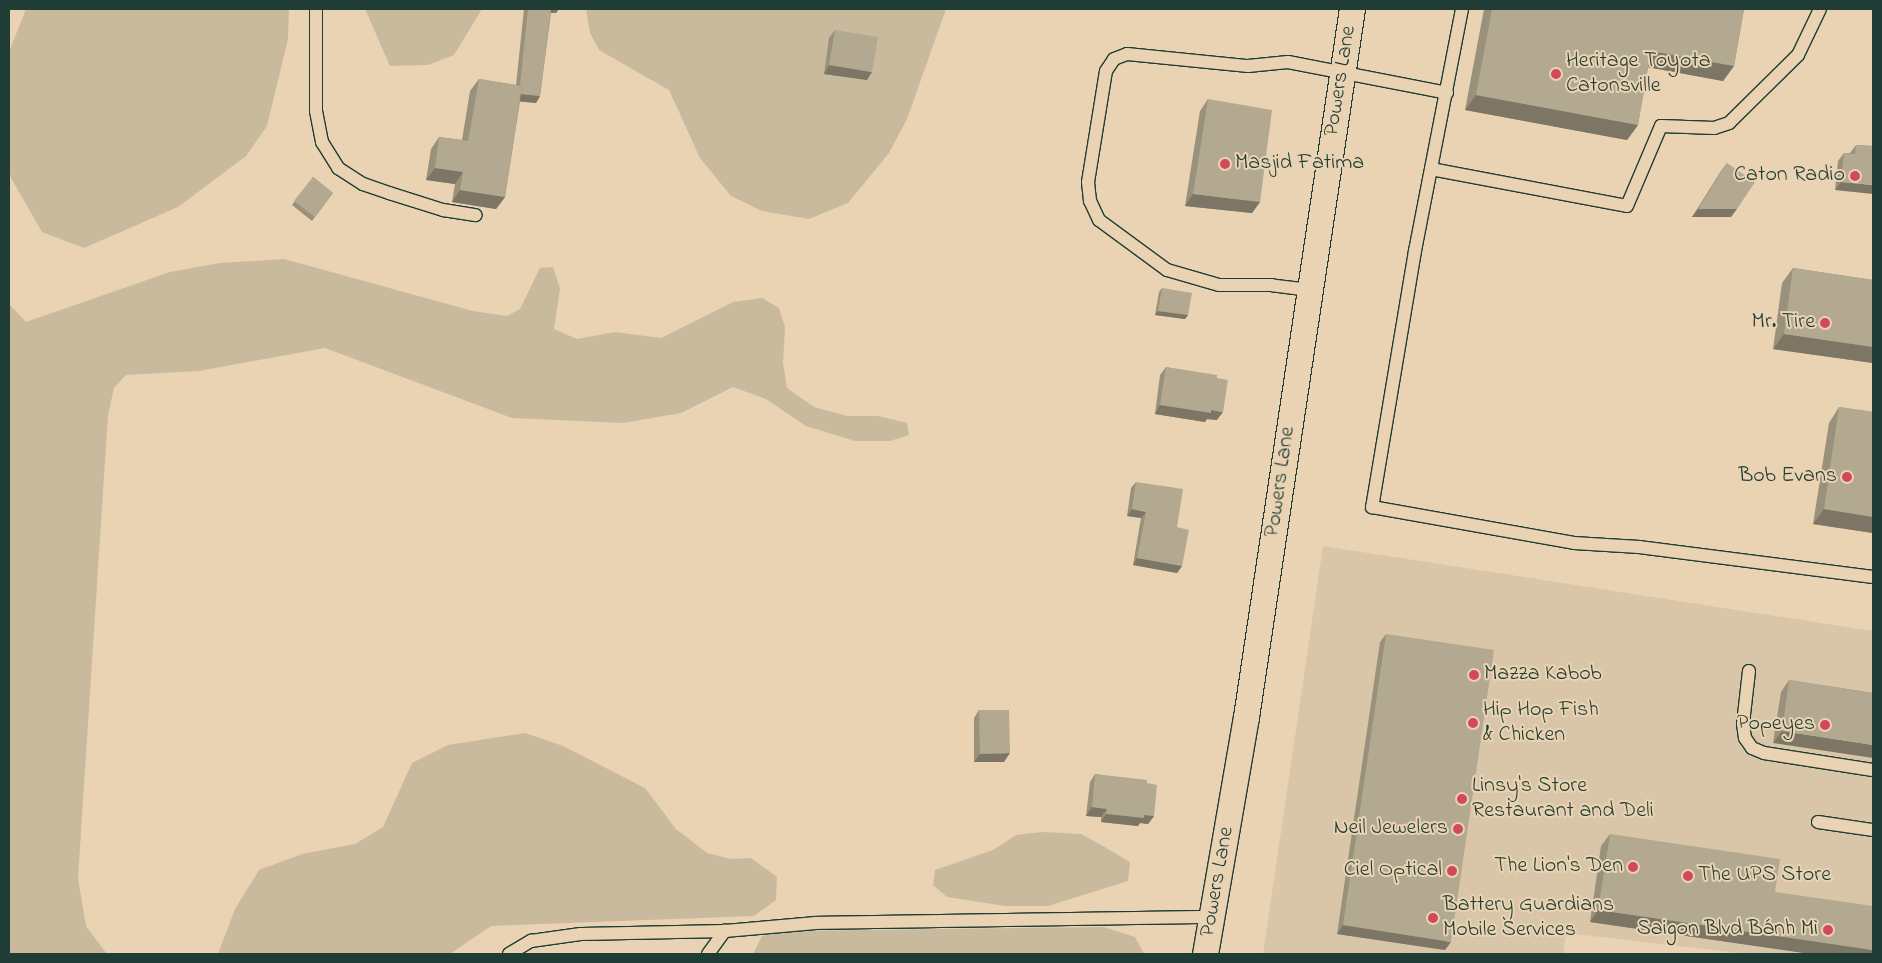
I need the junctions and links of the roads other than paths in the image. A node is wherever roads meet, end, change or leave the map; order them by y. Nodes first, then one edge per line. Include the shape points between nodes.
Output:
1 (316, 9) edge
2 (1352, 9) edge
3 (1462, 9) edge
4 (1820, 9) edge
5 (1342, 70) junction
6 (1448, 93) junction
7 (1431, 169) junction
8 (476, 215) edge
9 (1310, 290) junction
10 (1873, 577) edge
11 (1749, 671) dead end
12 (1873, 770) edge
13 (1818, 822) dead end
14 (1873, 830) edge
15 (1212, 917) junction
16 (726, 931) junction
17 (509, 954) edge
18 (708, 954) edge
19 (1205, 954) edge

1 - 8 lane via 316,111 322,142 338,168 363,184 389,194 443,210
2 - 5 street, Powers Lane
3 - 6 lane
4 - 7 lane via 1798,55 1729,123 1714,128 1661,126 1627,206
5 - 6 lane
5 - 9 street, Powers Lane
5 - 9 lane via 1288,62 1248,66 1126,54 1114,59 1106,71 1088,182 1090,201 1099,220 1167,270 1219,285 1272,285
6 - 7 lane
7 - 10 lane via 1372,507 1574,543 1639,547
9 - 15 street, Powers Lane via 1246,717
11 - 12 lane via 1743,724 1745,738 1752,748 1764,753
13 - 14 lane
15 - 16 lane via 816,923
15 - 19 street, Powers Lane
16 - 17 lane via 551,936 531,941
16 - 18 lane

